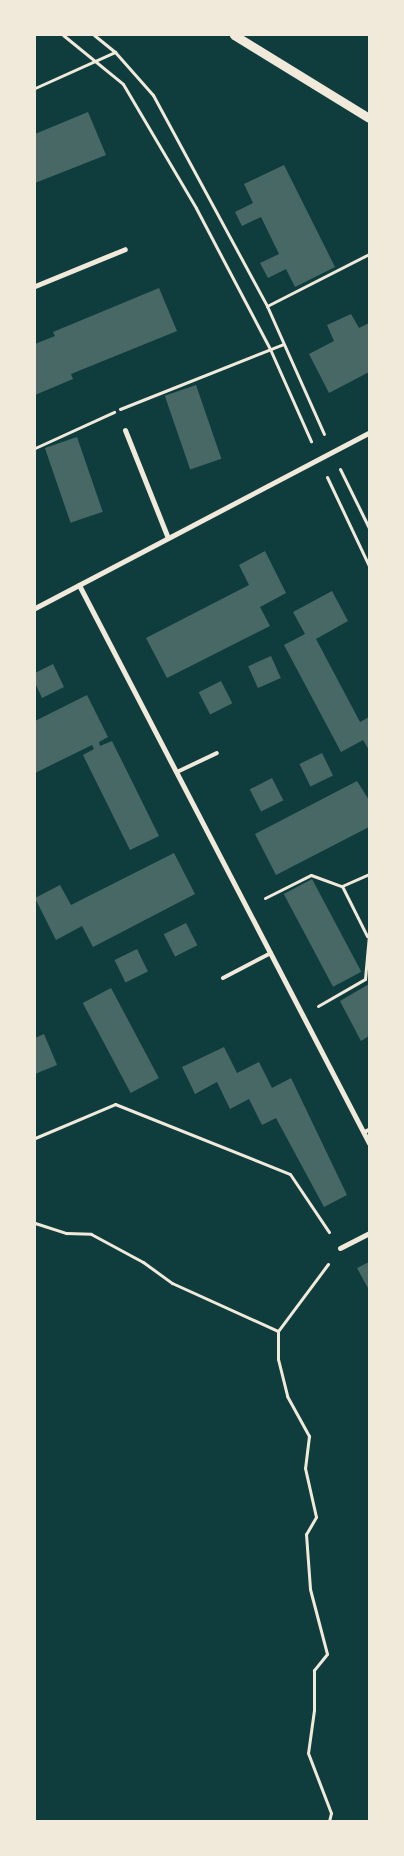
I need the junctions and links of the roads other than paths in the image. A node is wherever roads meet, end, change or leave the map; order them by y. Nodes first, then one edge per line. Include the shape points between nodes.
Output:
1 (234, 35) edge
2 (369, 118) edge
3 (125, 249) dead end
4 (35, 286) edge
5 (125, 430) dead end
6 (369, 433) edge
7 (168, 538) junction
8 (79, 585) junction
9 (35, 608) edge
10 (217, 753) dead end
11 (177, 772) junction
12 (271, 953) junction
13 (224, 978) dead end
14 (366, 1131) edge
15 (369, 1142) edge
16 (369, 1233) edge
17 (340, 1248) road end

1 - 2 street
3 - 4 street
5 - 7 street
6 - 7 street
7 - 8 street
8 - 9 street
8 - 11 street
10 - 11 lane
11 - 12 street
12 - 13 lane
12 - 14 street
14 - 15 street
16 - 17 street

